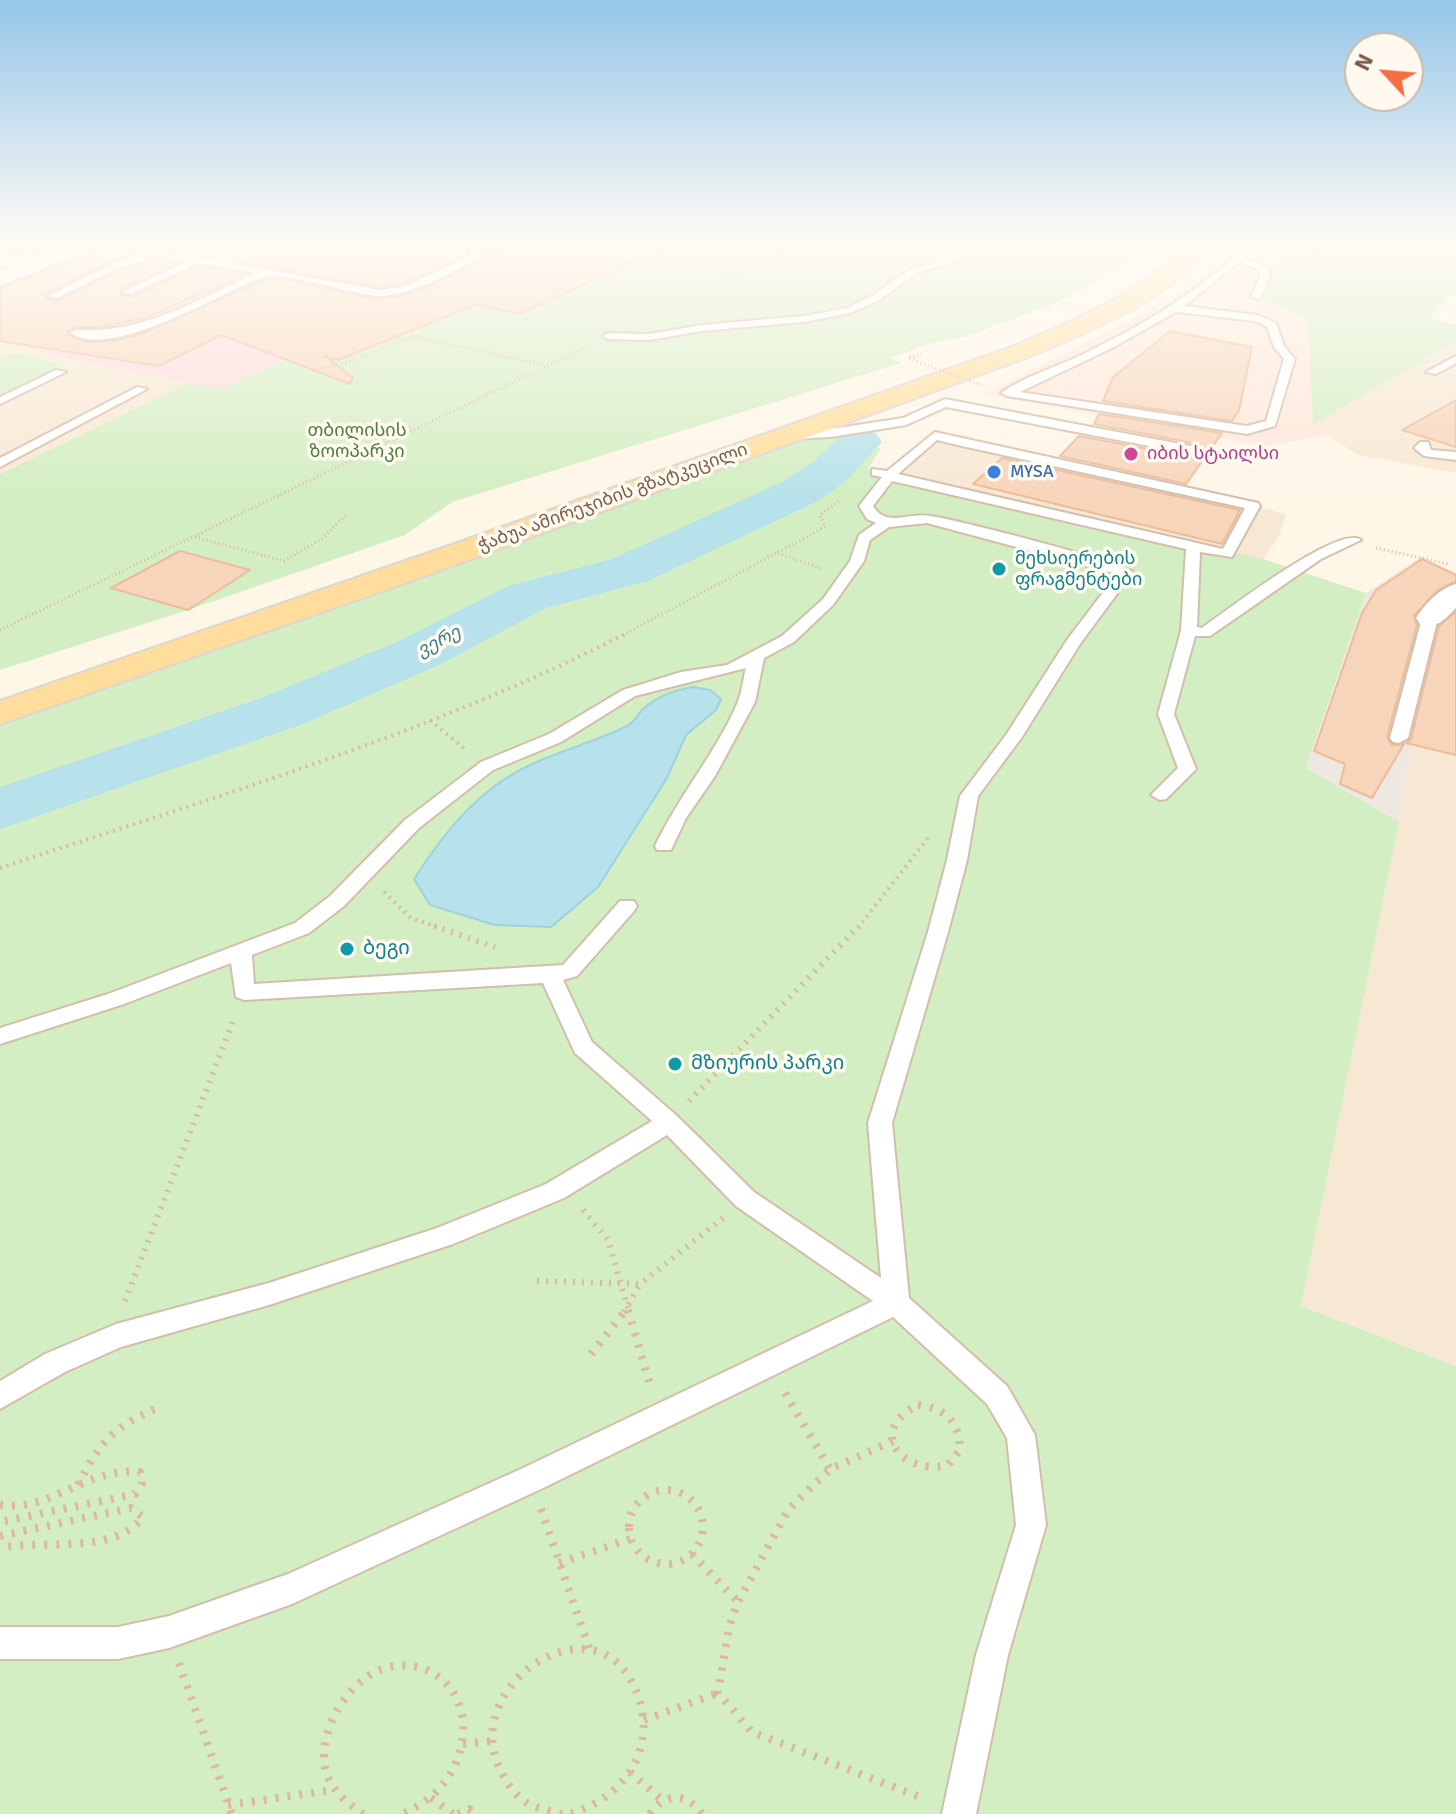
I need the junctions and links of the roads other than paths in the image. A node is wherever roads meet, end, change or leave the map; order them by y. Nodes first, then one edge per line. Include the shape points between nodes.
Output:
1 (144, 326) edge
2 (729, 326) edge
3 (1039, 326) edge
4 (1073, 326) edge
5 (1140, 326) edge
6 (1272, 326) edge
7 (75, 333) dead end
8 (608, 336) road end
9 (1456, 359) edge
10 (60, 372) dead end
11 (1432, 372) dead end
12 (948, 378) junction
13 (141, 389) dead end
14 (1007, 393) junction
15 (0, 401) edge
16 (975, 408) junction
17 (906, 421) junction
18 (788, 435) junction
19 (935, 436) junction
20 (1424, 445) dead end
21 (1196, 451) dead end
22 (1456, 456) edge
23 (0, 463) edge
24 (884, 473) junction
25 (885, 523) junction
26 (1354, 540) dead end
27 (1193, 546) junction
28 (1456, 592) edge
29 (1430, 618) joint
30 (1189, 631) junction
31 (756, 657) junction
32 (0, 688) edge
33 (0, 713) edge
34 (1399, 738) dead end
35 (1160, 795) dead end
36 (664, 846) dead end
37 (627, 906) dead end
38 (241, 953) junction
39 (550, 975) junction
40 (0, 1036) edge
41 (669, 1122) junction
42 (896, 1303) junction
43 (0, 1396) edge
44 (0, 1643) edge
45 (959, 1814) edge

1 - 7 lane via 105,336
2 - 8 lane via 649,337
3 - 32 main road, ჭაბუა ამირეჯიბის გზატკეცილი
4 - 12 main road, ჭაბუა ამირეჯიბის გზატკეცილი
5 - 14 lane
6 - 14 lane via 1279,347 1290,359 1271,423 1247,430
9 - 11 lane
10 - 15 lane
12 - 17 lane
12 - 18 main road, ჭაბუა ამირეჯიბის გზატკეცილი
13 - 23 lane
14 - 16 lane
16 - 17 lane via 945,403
16 - 21 lane
17 - 18 lane
17 - 19 lane
18 - 33 main road, ჭაბუა ამირეჯიბის გზატკეცილი
19 - 24 lane
19 - 27 lane via 1253,506 1227,554
20 - 22 lane via 1420,448 1428,453
24 - 25 lane via 866,506
24 - 27 lane
25 - 31 lane via 864,538 857,561 828,602 788,639
25 - 42 lane via 927,519 1126,572 969,796 938,932 880,1123
26 - 30 lane via 1316,556 1205,633
27 - 30 lane
28 - 29 street
29 - 34 lane
30 - 35 lane via 1166,714 1187,769
31 - 36 lane via 747,702
31 - 38 lane via 731,669 629,693 555,738 487,766 412,824 337,901 302,928
37 - 39 lane via 570,971
38 - 39 lane via 244,992
38 - 40 lane
39 - 41 lane via 583,1047
41 - 42 lane via 745,1199
41 - 43 lane via 555,1191 444,1236 116,1336 55,1363
42 - 44 lane via 292,1588 169,1632 118,1643
42 - 45 lane via 997,1395 1021,1435 1031,1525 992,1655

